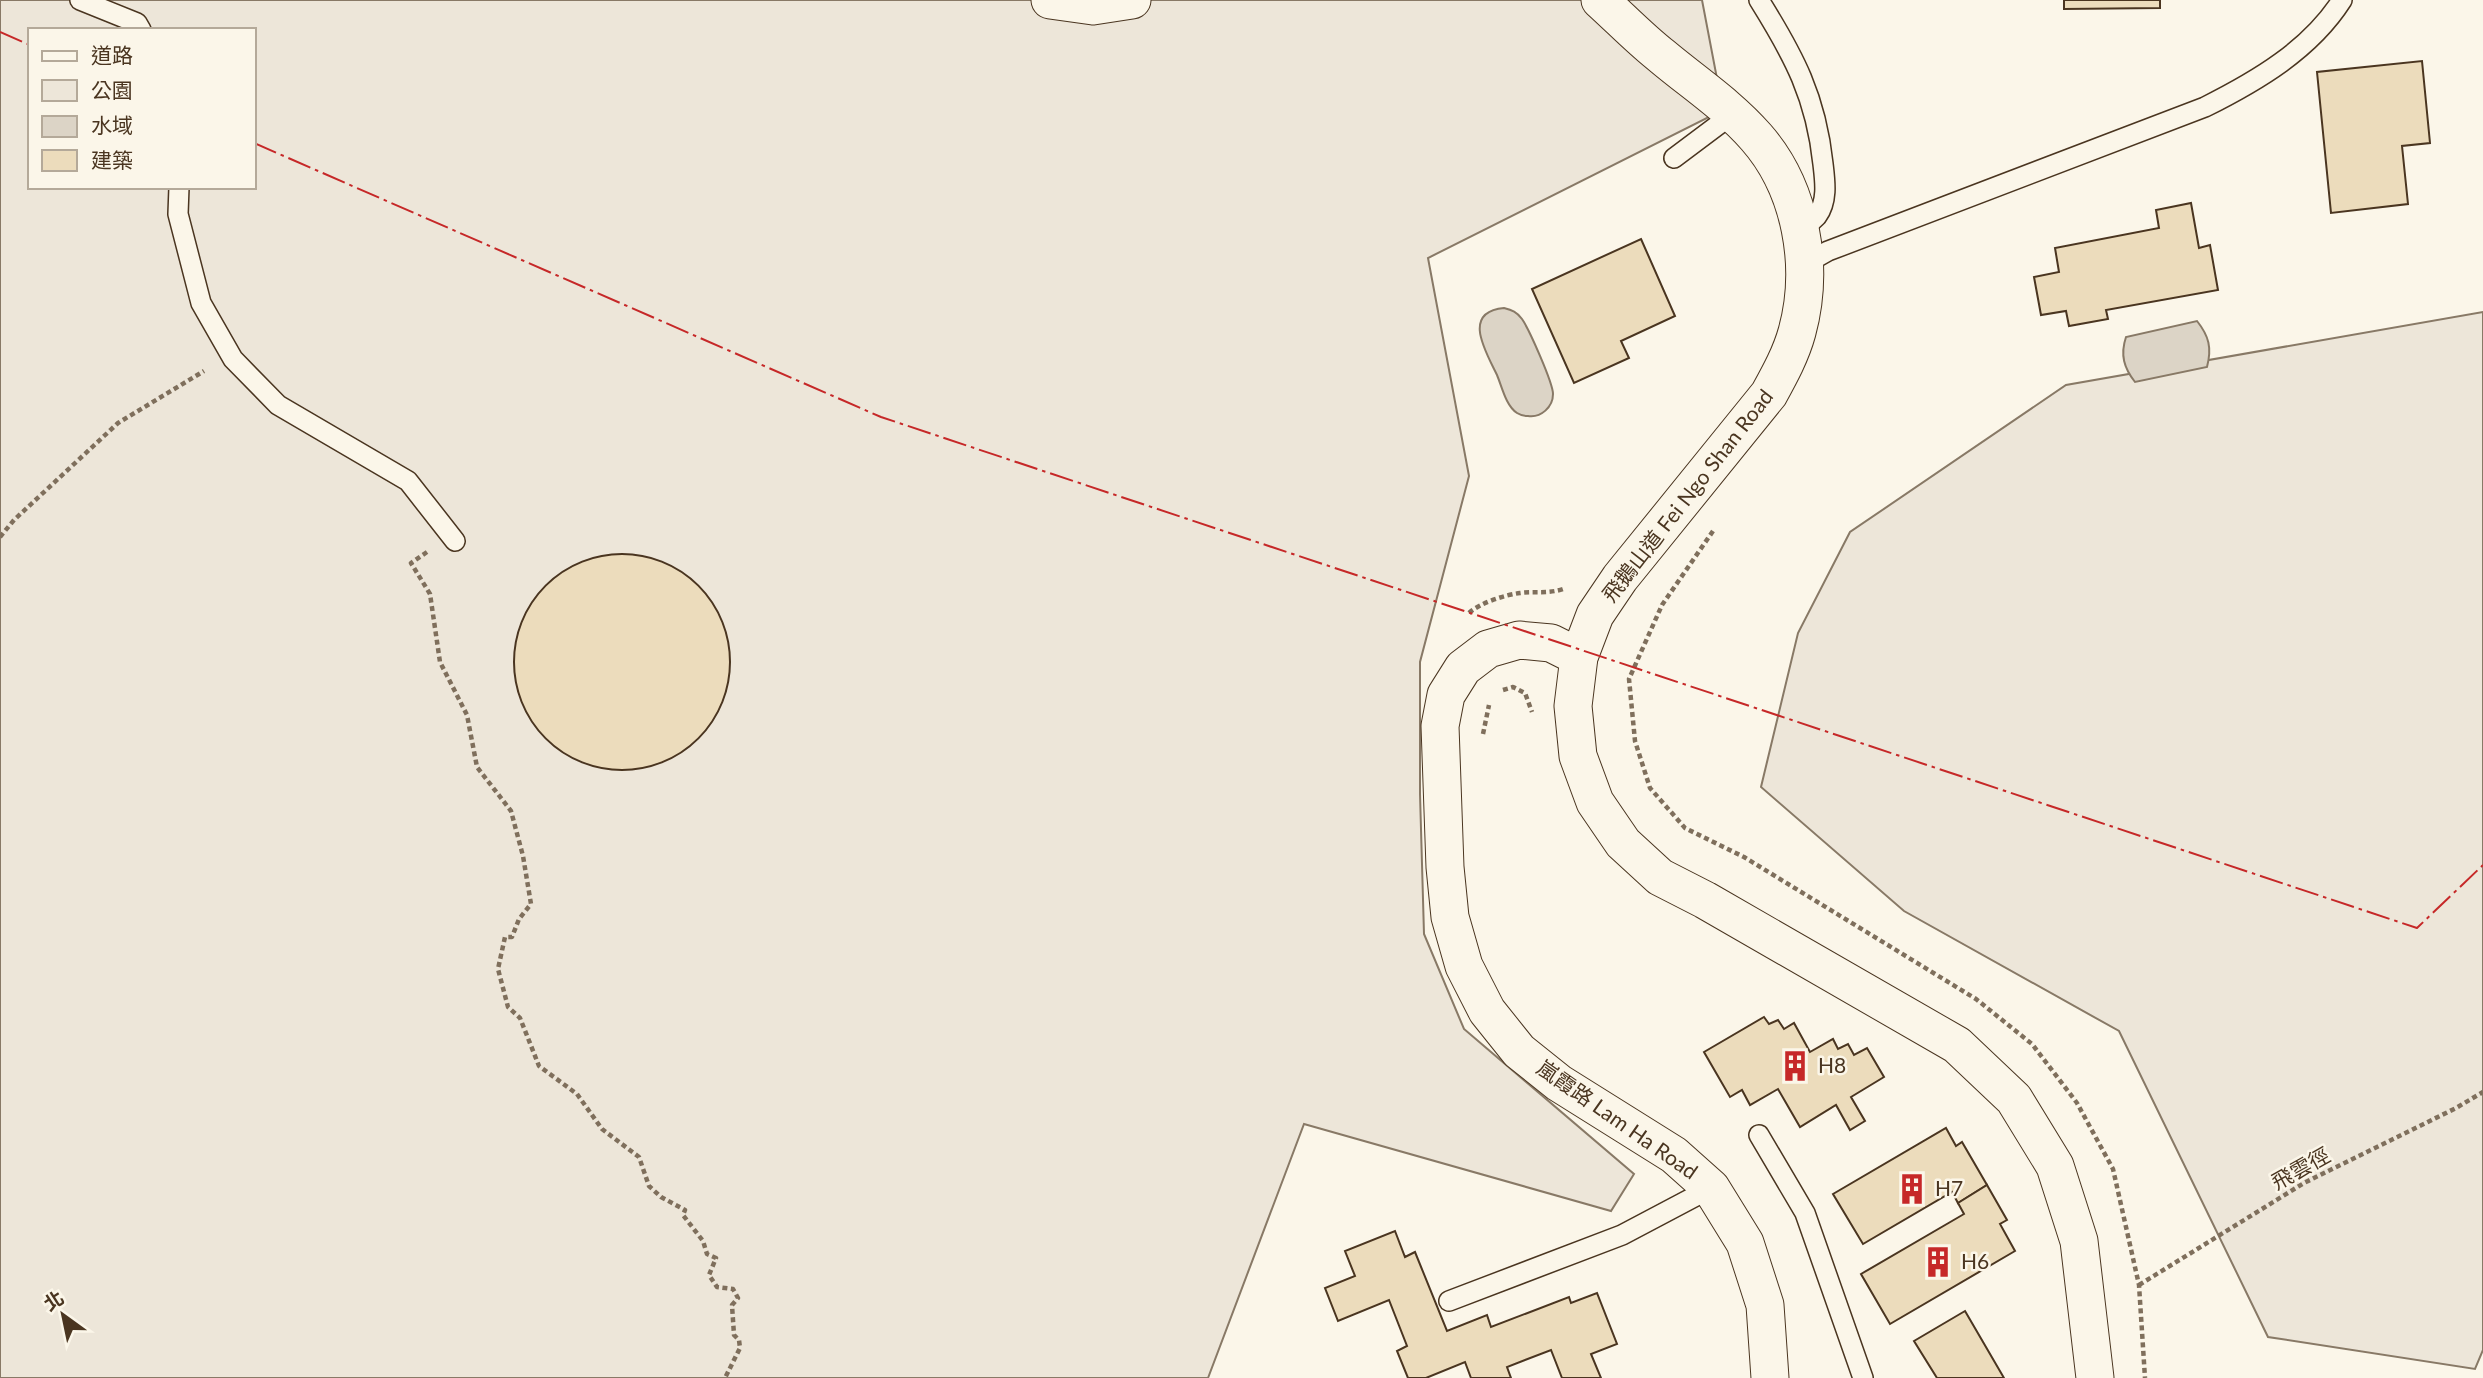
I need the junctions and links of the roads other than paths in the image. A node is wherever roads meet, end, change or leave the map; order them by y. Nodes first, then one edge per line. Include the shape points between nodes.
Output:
1 (80, 0) edge
2 (1050, 0) edge
3 (1132, 0) edge
4 (1600, 0) edge
5 (1759, 0) edge
6 (2343, 0) edge
7 (140, 28) edge
8 (1734, 113) junction
9 (1674, 158) dead end
10 (179, 189) edge
11 (1803, 247) junction
12 (455, 541) dead end
13 (1579, 657) junction
14 (1759, 1135) dead end
15 (1712, 1188) junction
16 (1449, 1301) dead end
17 (1770, 1378) edge
18 (1863, 1378) edge
19 (2095, 1378) edge

1 - 7 lane
2 - 3 street via 1093,6
4 - 8 street, 飛鵝山道 Fei Ngo Shan Road via 1659,55
5 - 11 lane via 1803,77 1821,139 1826,193
6 - 11 lane via 2298,50 2254,83 2205,107 1828,251
8 - 9 lane
8 - 11 street, 飛鵝山道 Fei Ngo Shan Road via 1777,167 1791,197
10 - 12 lane via 178,214 201,303 233,359 278,405 408,481
11 - 13 street, 飛鵝山道 Fei Ngo Shan Road via 1804,298 1797,332 1769,394 1620,578 1595,615
13 - 15 street, 嵐霞路 Lam Ha Road via 1551,643 1519,640 1489,649 1463,668 1446,695 1440,726 1450,917 1464,966 1487,1011 1520,1051 1559,1083 1674,1155
13 - 19 street, 飛鵝山道 Fei Ngo Shan Road via 1573,706 1578,756 1595,802 1623,844 1660,877 1957,1045 2014,1099 2055,1166 2079,1241
14 - 18 lane via 1805,1213
15 - 16 lane via 1622,1235
15 - 17 street, 嵐霞路 Lam Ha Road via 1745,1243 1765,1305

